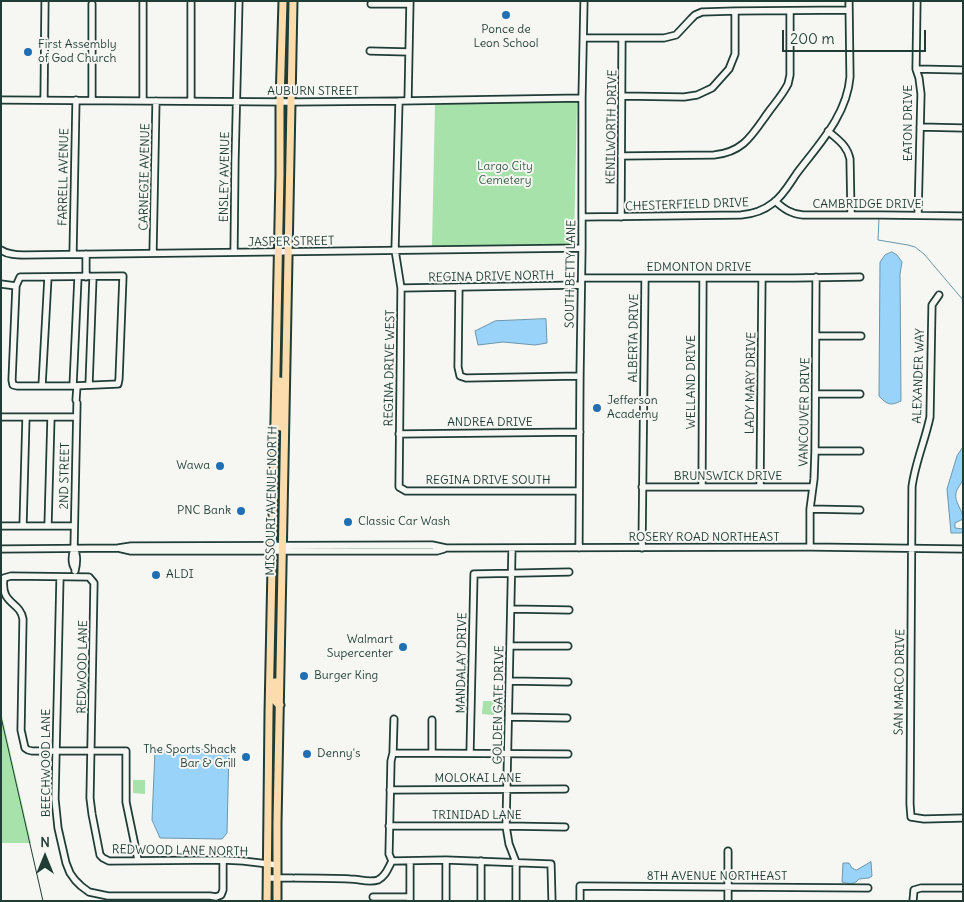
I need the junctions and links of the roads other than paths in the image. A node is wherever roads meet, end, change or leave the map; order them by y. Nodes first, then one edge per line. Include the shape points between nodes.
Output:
1 (45, 1) edge
2 (142, 1) edge
3 (239, 1) edge
4 (283, 1) edge
5 (293, 1) edge
6 (584, 1) edge
7 (849, 1) edge
8 (917, 1) edge
9 (191, 3) dead end
10 (410, 3) edge
11 (92, 4) dead end
12 (371, 4) dead end
13 (849, 10) junction
14 (736, 11) junction
15 (790, 11) junction
16 (584, 38) junction
17 (622, 38) junction
18 (370, 51) dead end
19 (409, 52) junction
20 (916, 70) junction
21 (963, 70) edge
22 (622, 96) junction
23 (582, 98) junction
24 (44, 99) junction
25 (1, 100) edge
26 (76, 100) junction
27 (92, 100) junction
28 (143, 100) junction
29 (156, 100) junction
30 (191, 101) junction
31 (399, 101) junction
32 (408, 101) junction
33 (237, 102) junction
34 (280, 102) junction
35 (291, 102) junction
36 (920, 127) junction
37 (963, 128) edge
38 (828, 131) junction
39 (621, 156) junction
40 (776, 201) junction
41 (851, 214) junction
42 (918, 216) junction
43 (963, 216) edge
44 (582, 217) junction
45 (621, 217) junction
46 (582, 248) junction
47 (1, 250) edge
48 (395, 250) junction
49 (278, 251) junction
50 (289, 251) junction
51 (234, 252) junction
52 (153, 253) junction
53 (73, 254) junction
54 (86, 254) junction
55 (48, 277) junction
56 (78, 277) junction
57 (86, 277) junction
58 (93, 277) junction
59 (816, 277) junction
60 (860, 277) dead end
61 (645, 278) junction
62 (703, 278) junction
63 (762, 278) junction
64 (582, 282) junction
65 (1, 284) edge
66 (16, 286) junction
67 (459, 287) junction
68 (401, 288) junction
69 (939, 295) dead end
70 (816, 336) junction
71 (861, 336) dead end
72 (277, 351) junction
73 (580, 376) junction
74 (42, 386) junction
75 (75, 386) junction
76 (89, 386) junction
77 (816, 394) junction
78 (860, 394) dead end
79 (276, 399) junction
80 (286, 404) junction
81 (1, 417) edge
82 (26, 417) junction
83 (51, 417) junction
84 (76, 417) junction
85 (580, 432) junction
86 (399, 434) junction
87 (815, 451) junction
88 (860, 451) dead end
89 (284, 459) junction
90 (398, 486) joint
91 (642, 487) junction
92 (702, 487) junction
93 (813, 487) junction
94 (760, 488) junction
95 (579, 491) junction
96 (810, 510) junction
97 (860, 510) dead end
98 (1, 526) edge
99 (23, 526) junction
100 (48, 526) junction
101 (74, 526) junction
102 (210, 546) junction
103 (118, 548) junction
104 (272, 548) junction
105 (282, 548) junction
106 (512, 548) junction
107 (579, 548) junction
108 (642, 548) junction
109 (810, 548) junction
110 (912, 548) junction
111 (1, 549) edge
112 (74, 549) junction
113 (963, 549) edge
114 (178, 550) junction
115 (569, 572) dead end
116 (512, 573) junction
117 (60, 577) junction
118 (75, 577) junction
119 (511, 609) junction
120 (569, 610) dead end
121 (510, 646) junction
122 (568, 646) dead end
123 (270, 651) junction
124 (510, 681) junction
125 (568, 682) dead end
126 (280, 705) junction
127 (269, 713) junction
128 (509, 717) junction
129 (568, 718) dead end
130 (394, 719) dead end
131 (432, 720) dead end
132 (279, 724) junction
133 (56, 751) junction
134 (91, 751) junction
135 (393, 753) junction
136 (432, 753) junction
137 (470, 753) junction
138 (568, 754) dead end
139 (508, 755) junction
140 (507, 789) junction
141 (565, 789) dead end
142 (390, 790) junction
143 (963, 818) edge
144 (389, 826) junction
145 (506, 826) junction
146 (565, 827) dead end
147 (728, 851) dead end
148 (138, 860) junction
149 (223, 860) junction
150 (446, 860) junction
151 (392, 861) junction
152 (410, 861) junction
153 (481, 861) junction
154 (516, 862) junction
155 (266, 864) junction
156 (277, 865) junction
157 (267, 878) junction
158 (277, 878) junction
159 (728, 886) junction
160 (868, 888) dead end
161 (963, 888) edge
162 (373, 897) dead end
163 (410, 899) edge
164 (267, 901) edge
165 (277, 901) edge
166 (446, 901) edge
167 (481, 901) edge
168 (516, 901) edge
169 (552, 901) edge
170 (580, 901) edge
171 (728, 901) edge
172 (913, 901) edge

1 - 24 street
2 - 28 street
3 - 33 street, ENSLEY AVENUE
4 - 34 main road, MISSOURI AVENUE NORTH
5 - 35 main road, MISSOURI AVENUE NORTH
6 - 16 street, SOUTH BETTY LANE
7 - 13 street, CHESTERFIELD DRIVE
8 - 20 street, EATON DRIVE
9 - 30 street
10 - 12 street
10 - 19 street
11 - 27 street
13 - 15 street
13 - 38 street, CHESTERFIELD DRIVE via 849,88 845,102
14 - 15 street
14 - 17 street via 702,12 676,35 664,38
14 - 22 street via 735,54 729,68 712,88 697,95
15 - 39 street via 788,84 748,140 723,154
16 - 17 street
16 - 23 street, SOUTH BETTY LANE
17 - 22 street, KENILWORTH DRIVE
18 - 19 street
19 - 32 street
20 - 21 street
20 - 36 street, EATON DRIVE via 921,94
22 - 39 street, KENILWORTH DRIVE
23 - 32 street, AUBURN STREET
23 - 44 street, SOUTH BETTY LANE
24 - 25 street, AUBURN STREET
24 - 26 street, AUBURN STREET
26 - 27 street, AUBURN STREET
26 - 53 street, FARRELL AVENUE
27 - 28 street, AUBURN STREET
28 - 29 street, AUBURN STREET
29 - 30 street, AUBURN STREET
29 - 52 street, CARNEGIE AVENUE
30 - 33 street, AUBURN STREET
31 - 32 street, AUBURN STREET
31 - 35 street, AUBURN STREET
31 - 48 street, REGINA DRIVE WEST
33 - 34 street, AUBURN STREET
33 - 51 street, ENSLEY AVENUE
34 - 35 street, AUBURN STREET
34 - 49 main road, MISSOURI AVENUE NORTH
35 - 50 main road, MISSOURI AVENUE NORTH
36 - 37 street
36 - 42 street, EATON DRIVE
38 - 40 street, CHESTERFIELD DRIVE
38 - 41 street via 848,151
39 - 45 street, KENILWORTH DRIVE
40 - 41 street, CAMBRIDGE DRIVE via 794,214
40 - 45 street, CHESTERFIELD DRIVE via 760,211 741,215
41 - 42 street, CAMBRIDGE DRIVE
42 - 43 street, CAMBRIDGE DRIVE
44 - 45 street, CHESTERFIELD DRIVE
44 - 46 street, SOUTH BETTY LANE
46 - 48 street, JASPER STREET
46 - 64 street, SOUTH BETTY LANE
47 - 53 street, JASPER STREET via 24,255
48 - 50 street, JASPER STREET
48 - 68 street, REGINA DRIVE WEST
49 - 50 street, JASPER STREET
49 - 51 street, JASPER STREET
49 - 72 main road, MISSOURI AVENUE NORTH
50 - 80 main road, MISSOURI AVENUE NORTH
51 - 52 street, JASPER STREET
52 - 54 street, JASPER STREET
53 - 54 street, JASPER STREET
54 - 57 street
55 - 56 street
55 - 66 street via 20,277
55 - 74 street
56 - 57 street
56 - 75 street, 2ND STREET
57 - 58 street
58 - 76 street
58 - 76 street via 123,276 118,384
59 - 60 street, EDMONTON DRIVE
59 - 63 street, EDMONTON DRIVE
59 - 70 street, VANCOUVER DRIVE
61 - 62 street, EDMONTON DRIVE
61 - 64 street, EDMONTON DRIVE
61 - 91 street, ALBERTA DRIVE
62 - 63 street, EDMONTON DRIVE
62 - 92 street, WELLAND DRIVE
63 - 94 street, LADY MARY DRIVE
64 - 67 street, REGINA DRIVE NORTH
64 - 73 street, SOUTH BETTY LANE
65 - 66 street
66 - 74 street via 13,384
67 - 68 street, REGINA DRIVE NORTH
67 - 73 street via 460,376
68 - 86 street, REGINA DRIVE WEST
69 - 110 street, ALEXANDER WAY via 932,305 930,417 912,487
70 - 71 street
70 - 77 street, VANCOUVER DRIVE
72 - 79 main road, MISSOURI AVENUE NORTH
72 - 80 main road via 281,395
73 - 85 street, SOUTH BETTY LANE
74 - 75 street
75 - 76 street
75 - 84 street, 2ND STREET
77 - 78 street
77 - 87 street, VANCOUVER DRIVE
79 - 89 main road via 280,408
79 - 104 main road, MISSOURI AVENUE NORTH
80 - 89 main road, MISSOURI AVENUE NORTH
81 - 82 street
82 - 83 street
82 - 99 street
83 - 84 street
83 - 100 street
84 - 101 street, 2ND STREET
85 - 86 street, ANDREA DRIVE
85 - 95 street, SOUTH BETTY LANE
86 - 90 street, REGINA DRIVE WEST
87 - 88 street
87 - 93 street, VANCOUVER DRIVE
89 - 105 main road, MISSOURI AVENUE NORTH
90 - 95 street, REGINA DRIVE SOUTH via 406,491
91 - 92 street, BRUNSWICK DRIVE
91 - 108 street, ALBERTA DRIVE
92 - 94 street, BRUNSWICK DRIVE
93 - 94 street, BRUNSWICK DRIVE
93 - 96 street, VANCOUVER DRIVE
95 - 107 street, SOUTH BETTY LANE
96 - 97 street
96 - 109 street, VANCOUVER DRIVE
98 - 99 street
99 - 100 street
100 - 101 street
101 - 112 street, 2ND STREET
102 - 103 street
102 - 104 street
102 - 114 street
103 - 112 street
103 - 114 street via 131,551
104 - 105 street, ROSERY ROAD NORTHEAST
104 - 114 street
104 - 123 main road, MISSOURI AVENUE NORTH
105 - 106 street, ROSERY ROAD NORTHEAST via 432,545
105 - 126 main road, MISSOURI AVENUE NORTH
106 - 107 street, ROSERY ROAD NORTHEAST
106 - 116 street, GOLDEN GATE DRIVE
107 - 108 street, ROSERY ROAD NORTHEAST
108 - 109 street, ROSERY ROAD NORTHEAST
109 - 110 street, ROSERY ROAD NORTHEAST
110 - 113 street, ROSERY ROAD NORTHEAST
110 - 143 street, SAN MARCO DRIVE via 912,817
111 - 112 street
112 - 118 street, 2ND STREET via 77,560
115 - 116 street
116 - 119 street, GOLDEN GATE DRIVE
116 - 137 street, MANDALAY DRIVE via 474,574
117 - 118 street
117 - 133 street, BEECHWOOD LANE
117 - 133 street via 11,576 4,578 3,584 7,600 19,609 23,619 21,730 25,748
118 - 134 street, REDWOOD LANE via 89,577 94,583
119 - 120 street
119 - 121 street, GOLDEN GATE DRIVE
121 - 122 street
121 - 124 street, GOLDEN GATE DRIVE
123 - 126 main road via 275,656 274,700
123 - 127 main road, MISSOURI AVENUE NORTH
124 - 125 street
124 - 128 street, GOLDEN GATE DRIVE
126 - 132 main road, MISSOURI AVENUE NORTH
127 - 132 main road
127 - 155 main road, MISSOURI AVENUE NORTH
128 - 129 street
128 - 139 street, GOLDEN GATE DRIVE
130 - 135 street
131 - 136 street
132 - 156 main road, MISSOURI AVENUE NORTH
133 - 134 street
133 - 149 street, BEECHWOOD LANE via 55,799 66,863 70,873 89,892 108,896 216,897 223,890
134 - 148 street, REDWOOD LANE NORTH via 90,798 100,855 109,861
134 - 148 street via 126,751 126,802
135 - 136 street
135 - 142 street
136 - 137 street
137 - 139 street
138 - 139 street
139 - 140 street, GOLDEN GATE DRIVE
140 - 141 street, MOLOKAI LANE
140 - 142 street, MOLOKAI LANE
140 - 145 street, GOLDEN GATE DRIVE
142 - 144 street
144 - 145 street, TRINIDAD LANE
144 - 151 street
145 - 146 street, TRINIDAD LANE
145 - 154 street, GOLDEN GATE DRIVE
147 - 159 street
148 - 149 street, REDWOOD LANE NORTH
149 - 155 street, REDWOOD LANE NORTH
150 - 152 street
150 - 153 street
150 - 166 street
151 - 152 street
151 - 158 street via 383,877 376,880
152 - 163 street
153 - 154 street
153 - 167 street
154 - 168 street, GOLDEN GATE DRIVE
154 - 169 street via 551,864
155 - 156 street, REDWOOD LANE NORTH
155 - 157 main road, MISSOURI AVENUE NORTH
156 - 158 main road, MISSOURI AVENUE NORTH
157 - 158 street
157 - 164 main road, MISSOURI AVENUE NORTH
158 - 165 main road, MISSOURI AVENUE NORTH
159 - 160 street, 8TH AVENUE NORTHEAST
159 - 170 street, 8TH AVENUE NORTHEAST via 580,886
159 - 171 street
161 - 172 street via 921,888 914,890
162 - 163 street

